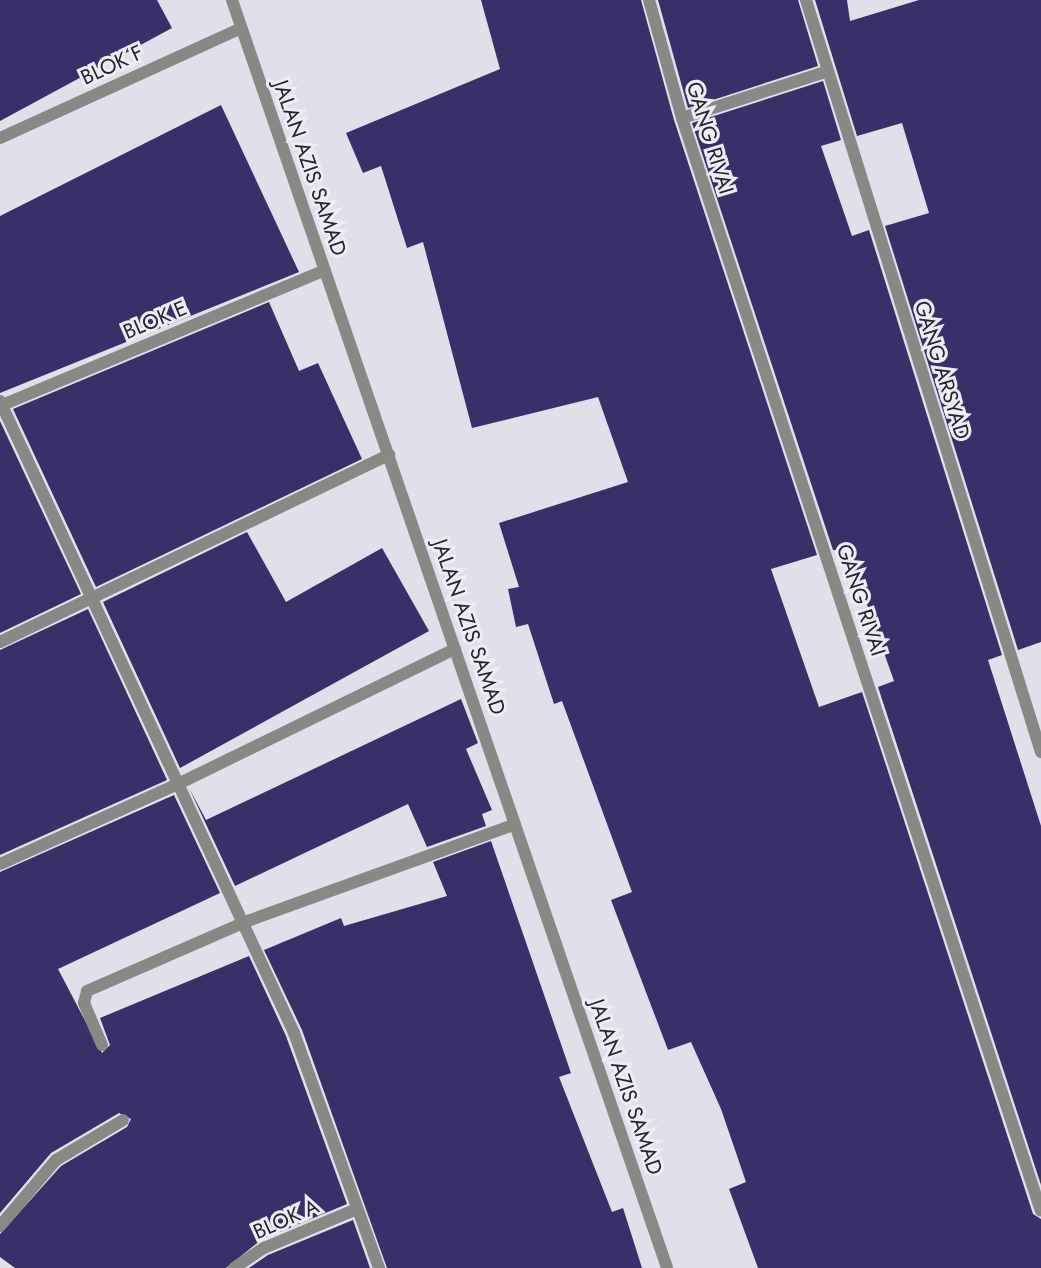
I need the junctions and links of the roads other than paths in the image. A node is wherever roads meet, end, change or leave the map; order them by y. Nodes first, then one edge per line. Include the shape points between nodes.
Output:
1 (232, 0) edge
2 (649, 0) edge
3 (806, 0) edge
4 (241, 28) junction
5 (828, 71) junction
6 (682, 118) junction
7 (0, 138) edge
8 (325, 270) junction
9 (1, 404) edge
10 (389, 454) junction
11 (92, 597) junction
12 (0, 642) edge
13 (455, 649) junction
14 (1041, 752) edge
15 (180, 783) junction
16 (515, 824) junction
17 (0, 864) edge
18 (245, 922) junction
19 (102, 1045) dead end
20 (123, 1120) dead end
21 (357, 1209) junction
22 (1041, 1211) edge
23 (0, 1226) edge
24 (234, 1268) edge
25 (379, 1268) edge
26 (667, 1268) edge

1 - 4 street, JALAN AZIS SAMAD
2 - 6 street, GANG RIVAI
3 - 5 street, GANG ARSYAD
4 - 7 street, BLOK F
4 - 8 street, JALAN AZIS SAMAD
5 - 6 street
5 - 14 street, GANG ARSYAD
6 - 22 street, GANG RIVAI
8 - 9 street, BLOK E
8 - 10 street, JALAN AZIS SAMAD
9 - 11 street
10 - 11 street
10 - 13 street, JALAN AZIS SAMAD
11 - 12 street
11 - 15 street
13 - 15 street
13 - 16 street, JALAN AZIS SAMAD
15 - 17 street
15 - 18 street
16 - 18 street
16 - 26 street, JALAN AZIS SAMAD
18 - 19 street via 87,991 84,1003
18 - 21 street via 294,1033
20 - 23 street via 56,1160
21 - 24 street, BLOK A via 264,1248
21 - 25 street

